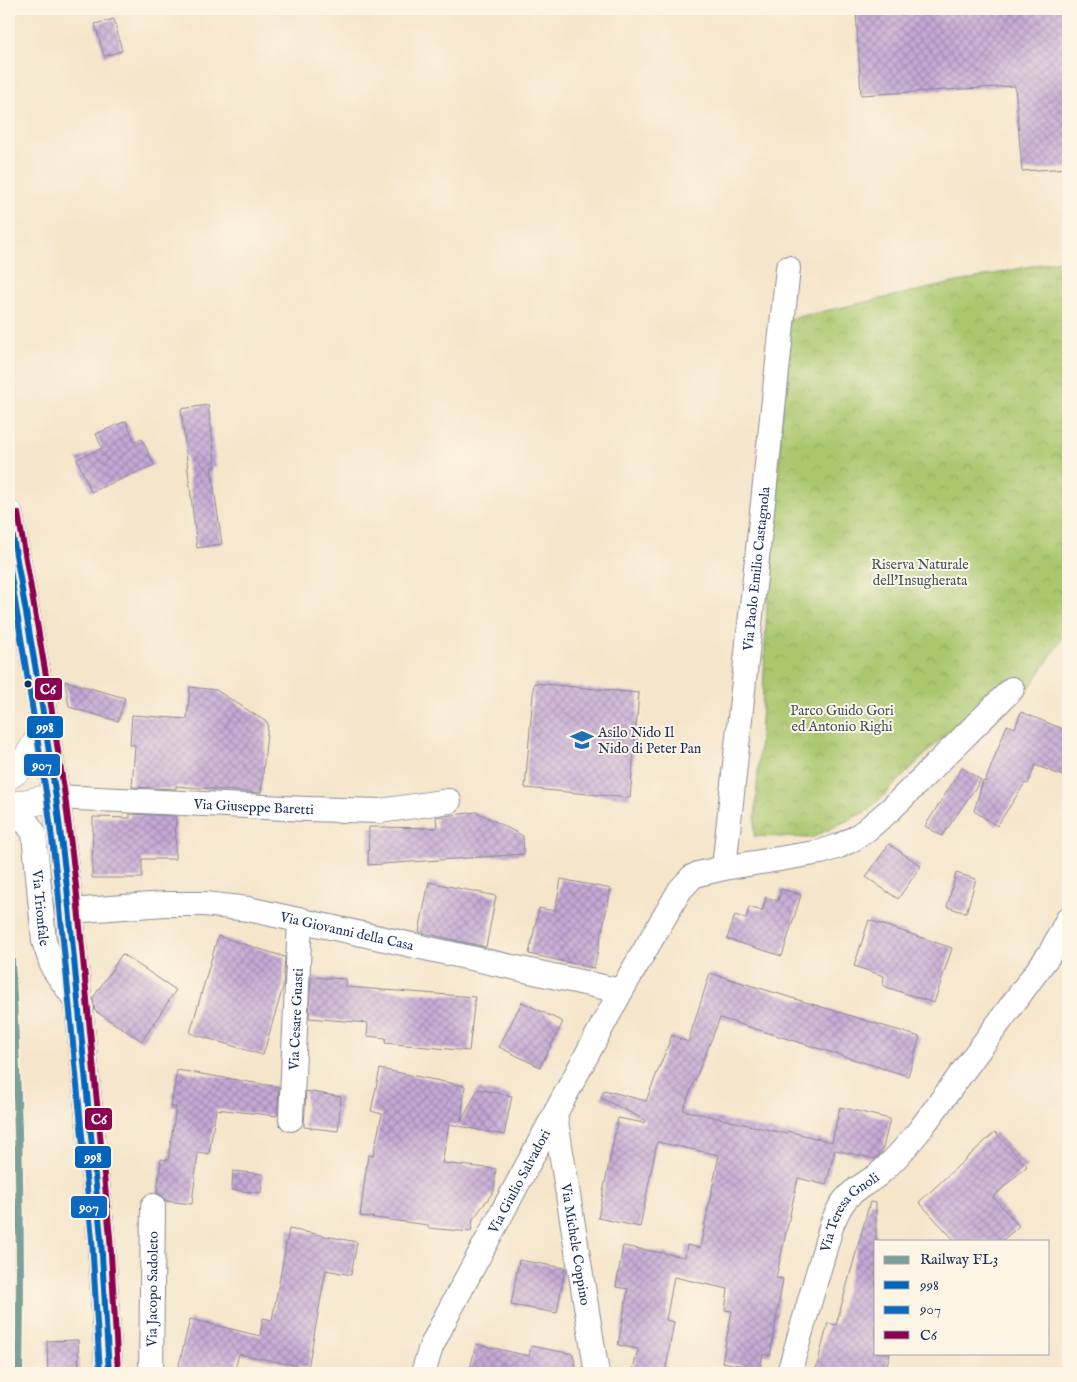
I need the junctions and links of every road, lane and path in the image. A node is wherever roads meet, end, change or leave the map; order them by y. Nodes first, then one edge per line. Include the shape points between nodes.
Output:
1 (788, 268) dead end
2 (9, 514) edge
3 (1012, 689) dead end
4 (45, 728) junction
5 (9, 774) edge
6 (56, 797) junction
7 (449, 802) dead end
8 (9, 806) edge
9 (9, 813) edge
10 (724, 868) junction
11 (70, 911) junction
12 (300, 919) junction
13 (1068, 919) edge
14 (621, 991) junction
15 (80, 1006) junction
16 (555, 1115) junction
17 (291, 1118) dead end
18 (153, 1206) dead end
19 (109, 1373) edge
20 (151, 1373) edge
21 (423, 1373) edge
22 (597, 1373) edge
23 (789, 1373) edge

1 - 10 street, Via Paolo Emilio Castagnola
2 - 4 main road, Via Trionfale
3 - 10 street via 903,798 853,839 821,852
4 - 5 main road via 24,761
4 - 6 main road, Via Trionfale
6 - 7 street, Via Giuseppe Baretti via 380,811
6 - 8 main road
6 - 11 main road, Via Trionfale
9 - 15 street, Via Trionfale via 27,823 34,833 44,941 53,968
10 - 14 street via 698,874 686,882
11 - 12 street, Via Giovanni della Casa via 205,904
11 - 15 main road, Via Trionfale
12 - 14 street, Via Giovanni della Casa
12 - 17 street, Via Cesare Guasti
13 - 23 street, Via Teresa Gnoli via 1051,952 919,1131 898,1156 878,1175 852,1192 838,1210
14 - 16 street, Via Giulio Salvadori
15 - 19 main road, Via Trionfale via 101,1238
16 - 21 street, Via Giulio Salvadori via 438,1332
16 - 22 street, Via Michele Coppino
18 - 20 street, Via Jacopo Sadoleto

